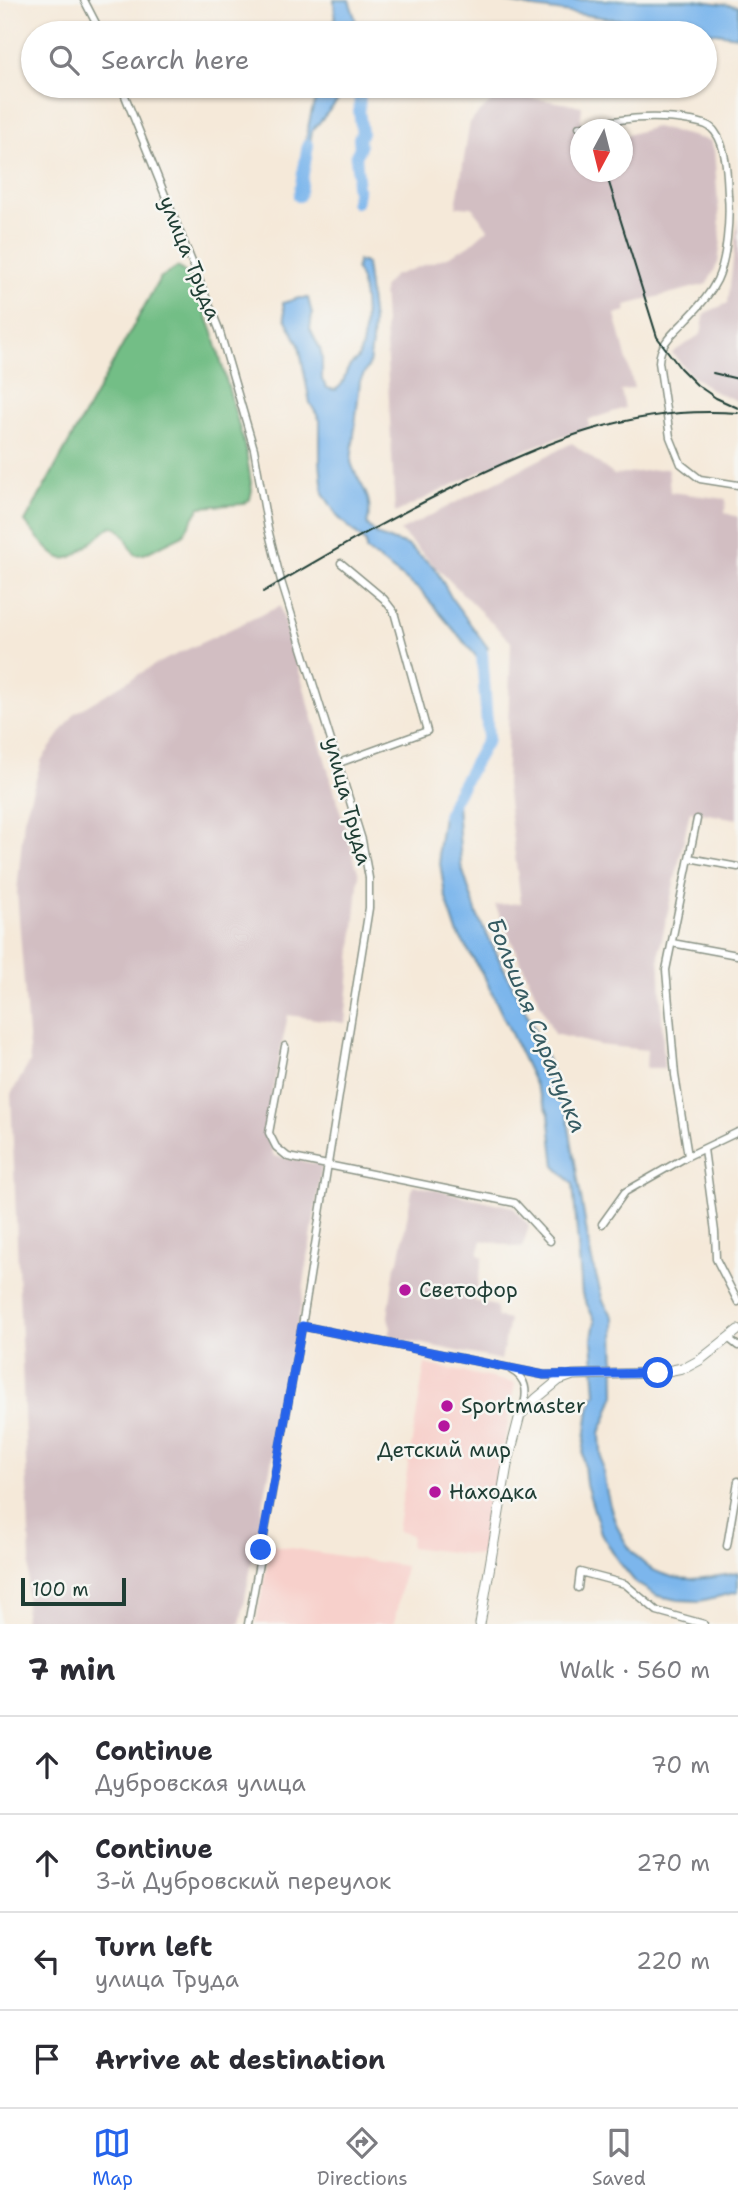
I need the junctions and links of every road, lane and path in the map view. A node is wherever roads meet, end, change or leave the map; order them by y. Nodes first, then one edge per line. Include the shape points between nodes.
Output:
1 (84, 0) edge
2 (95, 21) edge
3 (126, 98) edge
4 (620, 119) edge
5 (738, 485) edge
6 (341, 563) dead end
7 (339, 763) junction
8 (697, 819) dead end
9 (689, 858) junction
10 (738, 867) edge
11 (672, 943) junction
12 (738, 954) edge
13 (285, 1046) dead end
14 (738, 1132) edge
15 (704, 1149) junction
16 (688, 1156) junction
17 (328, 1164) junction
18 (602, 1224) dead end
19 (550, 1241) dead end
20 (738, 1302) edge
21 (302, 1326) junction
22 (738, 1330) edge
23 (728, 1338) junction
24 (738, 1346) edge
25 (506, 1367) junction
26 (577, 1375) junction
27 (520, 1415) junction
28 (738, 1481) edge
29 (727, 1546) dead end
30 (578, 1588) dead end
31 (248, 1624) edge
32 (480, 1624) edge
33 (704, 1624) edge

1 - 2 street
3 - 7 street, улица Труда via 219,329 254,449 282,585
4 - 5 street via 659,116 701,123 717,135 729,204 723,262 709,293 667,339 659,362 670,437 681,464 700,479
6 - 7 street via 394,612 427,731
7 - 17 street, улица Труда via 362,840 369,908
8 - 9 street
9 - 10 street
9 - 11 street
11 - 12 street
11 - 16 street via 666,970
13 - 17 street via 269,1133 288,1157
14 - 15 street
15 - 16 street
15 - 20 street via 716,1259
16 - 18 street via 625,1192
17 - 19 street via 515,1203
17 - 21 street, улица Труда
21 - 25 street
21 - 31 street, улица Труда
22 - 23 main road
23 - 24 street
23 - 26 main road via 687,1367 658,1373
25 - 26 street via 544,1375
25 - 27 street via 526,1386
26 - 27 main road via 559,1380
27 - 32 main road
28 - 29 street
30 - 33 street via 580,1572 625,1584 657,1611

